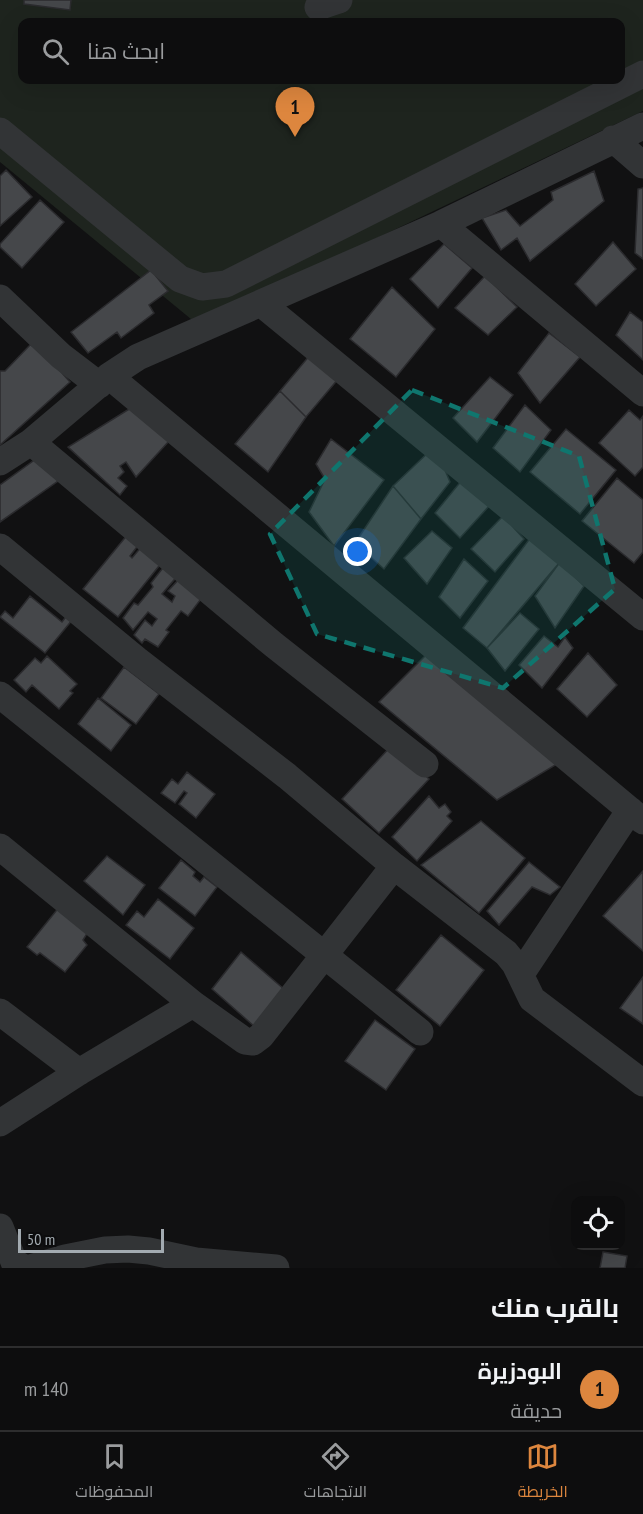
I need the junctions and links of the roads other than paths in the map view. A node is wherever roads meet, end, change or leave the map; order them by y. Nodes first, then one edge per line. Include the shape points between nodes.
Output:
1 (643, 74) edge
2 (625, 83) edge
3 (623, 84) edge
4 (643, 126) edge
5 (0, 131) edge
6 (613, 139) junction
7 (643, 165) edge
8 (441, 224) junction
9 (0, 298) edge
10 (262, 304) junction
11 (104, 381) junction
12 (643, 393) edge
13 (31, 442) junction
14 (0, 462) edge
15 (0, 547) edge
16 (643, 617) edge
17 (0, 695) edge
18 (425, 764) dead end
19 (636, 816) edge
20 (0, 847) edge
21 (394, 866) junction
22 (323, 956) junction
23 (520, 974) junction
24 (193, 1004) junction
25 (0, 1012) edge
26 (420, 1032) dead end
27 (79, 1072) junction
28 (643, 1083) edge
29 (0, 1123) edge
30 (0, 1227) edge
31 (23, 1267) edge
32 (276, 1268) edge

1 - 2 street
3 - 5 street via 226,284 202,286 180,279
4 - 6 street
6 - 7 street
6 - 8 street
8 - 10 street
8 - 12 street
9 - 11 street via 61,356
10 - 11 street via 138,357
10 - 16 street
11 - 13 street
11 - 19 street
13 - 14 street
13 - 18 street via 274,645
15 - 21 street
17 - 22 street
19 - 23 street
20 - 24 street
21 - 22 street
21 - 23 street via 506,953
22 - 24 street via 253,1042 245,1041
22 - 26 street
23 - 28 street via 532,999
24 - 27 street
25 - 27 street
27 - 29 street
30 - 31 street via 15,1262
31 - 32 street via 128,1249 196,1261

